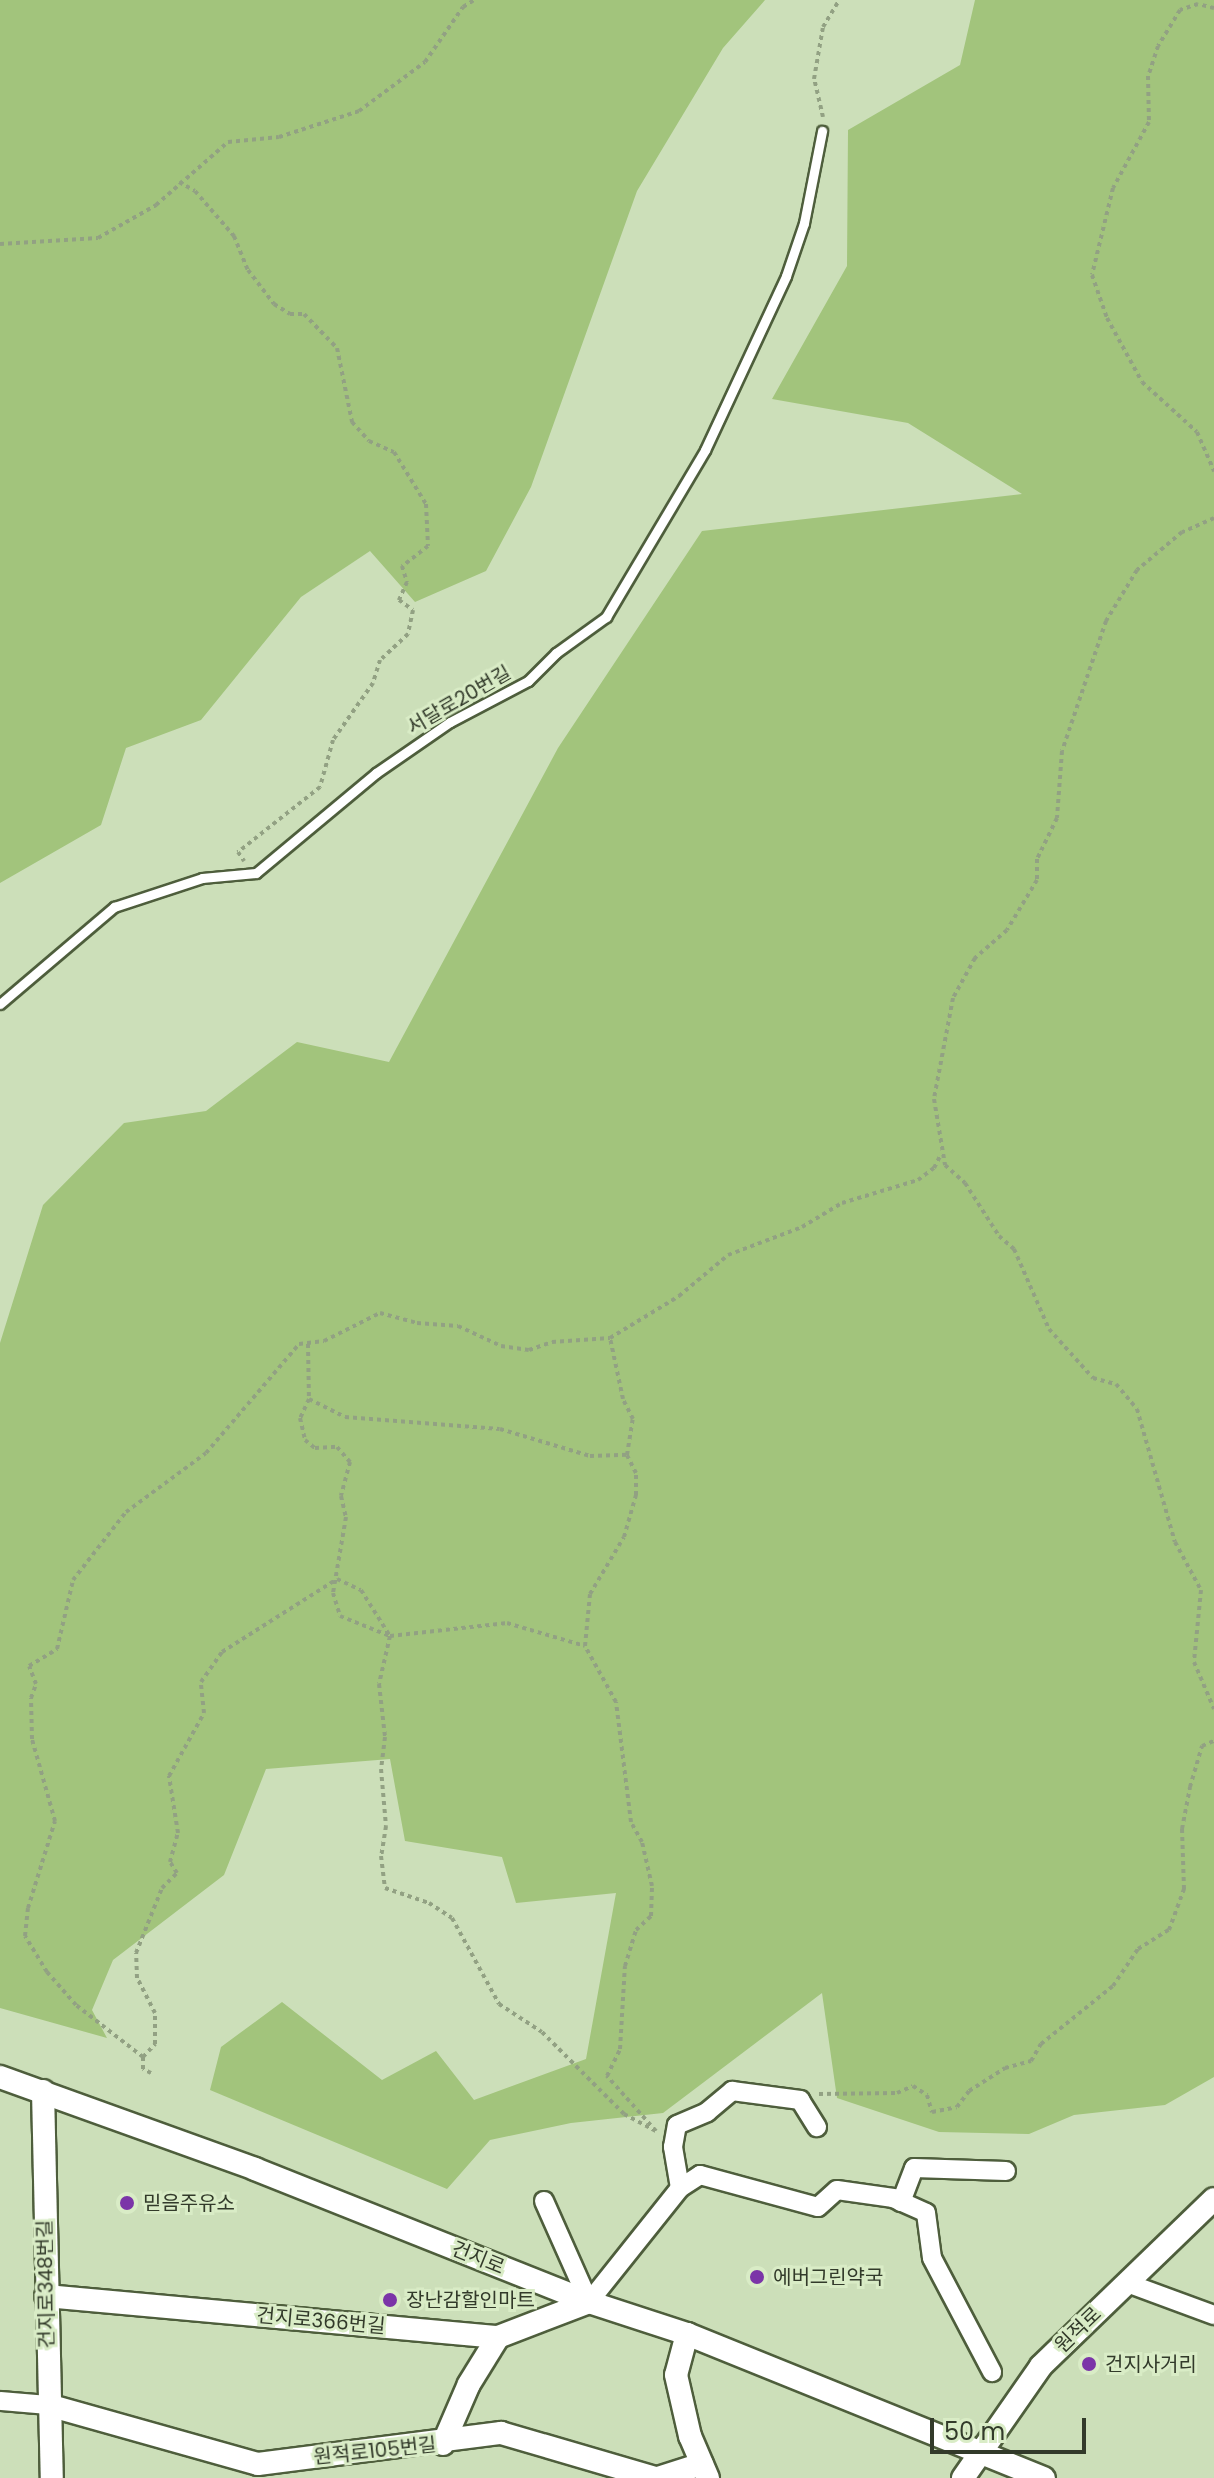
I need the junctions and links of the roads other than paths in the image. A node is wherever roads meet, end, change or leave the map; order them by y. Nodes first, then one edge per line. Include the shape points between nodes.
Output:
1 (822, 131) road end
2 (0, 1004) edge
3 (0, 2077) edge
4 (43, 2091) junction
5 (817, 2127) dead end
6 (1006, 2171) dead end
7 (680, 2188) junction
8 (1214, 2199) edge
9 (544, 2201) dead end
10 (901, 2202) junction
11 (1127, 2283) junction
12 (46, 2296) junction
13 (589, 2302) junction
14 (1214, 2315) edge
15 (687, 2334) junction
16 (498, 2337) junction
17 (992, 2372) dead end
18 (0, 2401) edge
19 (48, 2405) junction
20 (443, 2444) junction
21 (980, 2455) junction
22 (705, 2471) edge
23 (52, 2478) edge
24 (656, 2478) edge
25 (963, 2478) edge
26 (1044, 2478) edge

1 - 2 lane, 서달로20번길 via 804,223 786,276 699,461 606,617 528,681 450,722 376,773 256,873 202,878 114,907
3 - 4 street, 건지로
4 - 12 street, 건지로348번길
4 - 13 street, 건지로
5 - 7 street via 800,2100 732,2091 707,2112 677,2125 673,2147
6 - 10 street via 914,2168
7 - 10 street via 700,2175 818,2207 837,2190
7 - 13 street
8 - 11 street, 원적로
9 - 13 street
10 - 17 street via 926,2213 932,2258
11 - 14 street
11 - 21 street, 원적로 via 1041,2366
12 - 16 street, 건지로366번길
12 - 19 street, 건지로348번길
13 - 15 street, 건지로
13 - 16 street, 건지로366번길
15 - 21 street, 건지로
15 - 22 street via 676,2375
16 - 20 street via 469,2384
18 - 19 street
19 - 20 street, 원적로105번길 via 258,2464
19 - 23 street, 건지로348번길
20 - 24 street, 원적로105번길 via 501,2433
21 - 25 street, 원적로
21 - 26 street, 건지로
22 - 24 street, 원적로105번길

